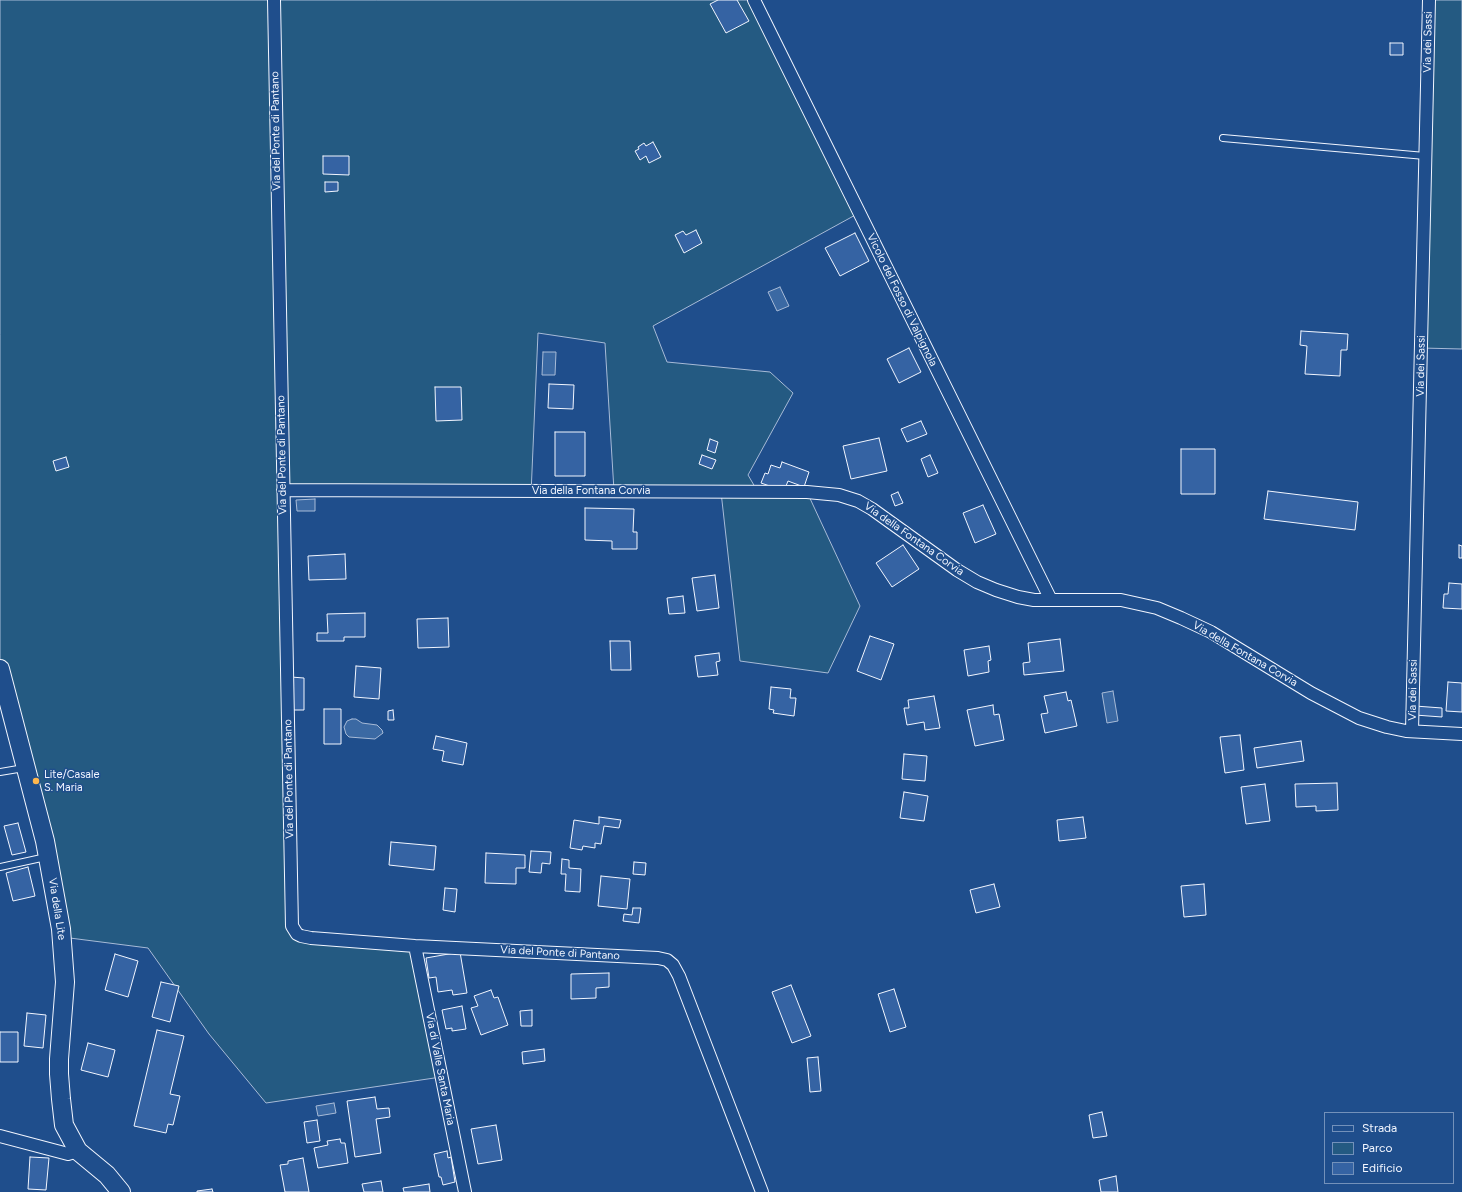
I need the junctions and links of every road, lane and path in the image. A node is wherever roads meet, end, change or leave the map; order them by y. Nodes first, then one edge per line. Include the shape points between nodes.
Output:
1 (274, 0) edge
2 (754, 0) edge
3 (1429, 0) edge
4 (1223, 138) dead end
5 (1425, 156) junction
6 (283, 490) junction
7 (1051, 600) junction
8 (0, 669) edge
9 (1412, 731) junction
10 (1462, 734) edge
11 (25, 768) junction
12 (0, 772) edge
13 (48, 857) junction
14 (0, 867) edge
15 (415, 946) junction
16 (0, 1136) edge
17 (78, 1151) junction
18 (121, 1192) edge
19 (465, 1192) edge
20 (762, 1192) edge

1 - 6 street, Via del Ponte di Pantano
2 - 7 street, Vicolo del Fosso di Valpignola
3 - 5 street, Via dei Sassi
4 - 5 lane
5 - 9 street, Via dei Sassi
6 - 7 street, Via della Fontana Corvia via 835,494 858,501 872,509 983,585 1018,597
6 - 15 street, Via del Ponte di Pantano via 292,926 297,934 305,937
7 - 9 street, Via della Fontana Corvia via 1121,600 1161,609 1211,632 1345,711 1372,723
8 - 11 street, Via della Lite via 9,715
9 - 10 street, Via della Fontana Corvia
11 - 12 lane
11 - 13 street, Via della Lite
13 - 14 lane
13 - 17 street, Via della Lite via 65,962 65,997 59,1059 60,1093 64,1124
15 - 19 street, Via di Valle Santa Maria
15 - 20 street, Via del Ponte di Pantano via 658,958 670,962 679,976
16 - 17 street via 68,1154
17 - 18 street

